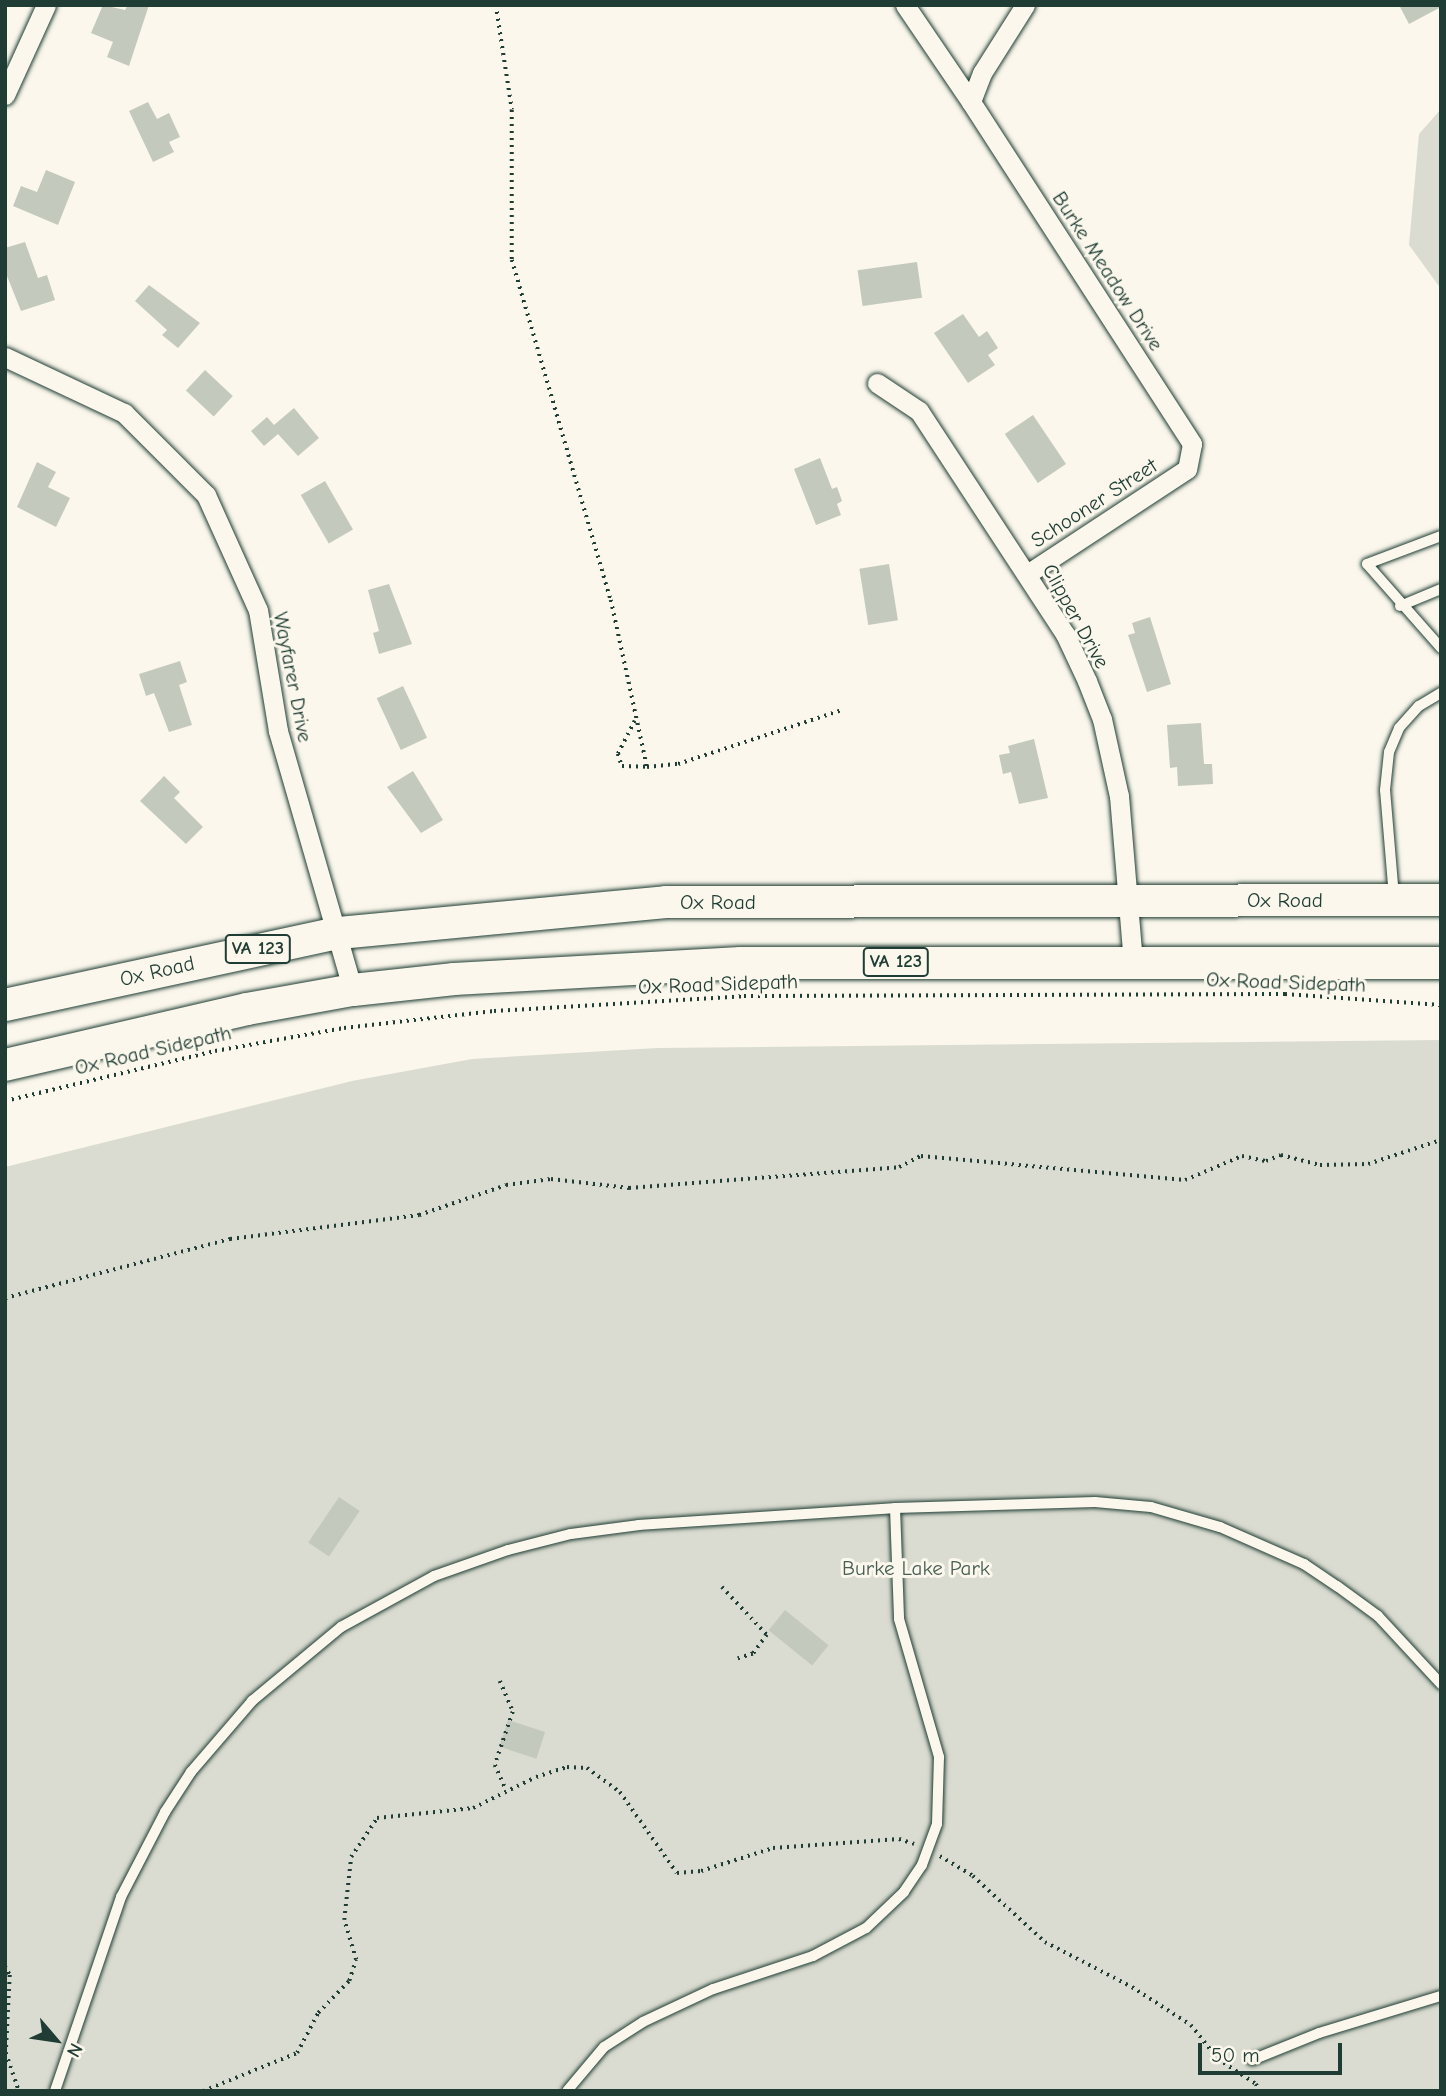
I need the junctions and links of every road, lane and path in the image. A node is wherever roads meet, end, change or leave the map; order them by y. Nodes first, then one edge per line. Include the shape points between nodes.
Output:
1 (46, 5) edge
2 (496, 5) edge
3 (905, 5) edge
4 (1025, 5) edge
5 (5, 95) edge
6 (971, 102) junction
7 (5, 357) edge
8 (877, 383) dead end
9 (1187, 469) joint
10 (1441, 536) edge
11 (1027, 574) junction
12 (1441, 589) edge
13 (1400, 606) junction
14 (1441, 648) edge
15 (1441, 693) edge
16 (842, 710) dead end
17 (635, 721) junction
18 (647, 767) junction
19 (1128, 900) junction
20 (1394, 900) junction
21 (1441, 900) edge
22 (339, 933) junction
23 (1133, 961) junction
24 (1441, 964) edge
25 (353, 990) junction
26 (5, 1005) edge
27 (1441, 1005) edge
28 (5, 1065) edge
29 (5, 1101) edge
30 (1441, 1140) edge
31 (5, 1298) edge
32 (895, 1508) junction
33 (722, 1587) dead end
34 (738, 1659) dead end
35 (500, 1681) dead end
36 (1441, 1684) edge
37 (506, 1790) junction
38 (920, 1846) dead end
39 (941, 1856) dead end
40 (5, 1966) edge
41 (1441, 1996) edge
42 (1252, 2060) dead end
43 (19, 2091) edge
44 (55, 2091) edge
45 (152, 2091) edge
46 (181, 2091) edge
47 (203, 2091) edge
48 (567, 2091) edge
49 (1260, 2091) edge

1 - 5 street
2 - 17 path via 512,110 512,260 611,600
3 - 6 street, Burke Meadow Drive
4 - 6 street via 982,73
6 - 9 street, Burke Meadow Drive via 1192,444
7 - 22 street, Wayfarer Drive via 124,413 206,495 258,610 278,731
8 - 11 street, Clipper Drive via 919,411
9 - 11 street, Schooner Street
10 - 13 lane via 1367,564
11 - 19 street, Clipper Drive via 1065,634 1102,719 1119,796
12 - 13 lane
13 - 14 lane
15 - 20 lane via 1406,720 1389,752 1385,790
16 - 18 path via 678,764
17 - 18 path
17 - 18 path via 618,754 622,766
19 - 20 highway, Ox Road / VA 123
19 - 22 highway, Ox Road / VA 123 via 666,902
19 - 23 street, Clipper Drive
20 - 21 highway, Ox Road / VA 123
22 - 25 street, Wayfarer Drive
22 - 26 highway, Ox Road / VA 123
23 - 24 highway, VA 123
23 - 25 highway, VA 123 via 741,963 454,979
25 - 28 highway, VA 123 via 247,1009
27 - 29 path, Ox Road Sidepath via 1285,994 744,996 494,1011 344,1028 215,1051
30 - 31 path via 1368,1164 1339,1161 1320,1165 1281,1155 1266,1161 1242,1156 1185,1180 921,1156 899,1167 628,1188 551,1179 506,1185 419,1214 230,1239
32 - 36 lane via 1096,1502 1151,1507 1208,1523 1304,1564 1337,1586 1378,1616
32 - 44 lane via 639,1525 571,1534 434,1576 341,1627 252,1700 205,1754 165,1812 121,1897
32 - 48 lane via 899,1619 939,1757 937,1824 922,1865 904,1892 866,1928 813,1956 713,1989 643,2022 604,2047
33 - 34 path via 767,1634 753,1654
35 - 37 path via 513,1712 495,1765
37 - 38 path via 567,1767 587,1768 620,1792 665,1859 684,1875 774,1848 899,1839
37 - 47 path via 473,1808 377,1818 370,1824 351,1857 344,1920 356,1960 349,1981 318,2013 297,2053
39 - 49 path via 973,1876 1045,1942 1132,1987 1191,2025 1218,2060
40 - 43 path via 10,1975 6,2053
41 - 42 lane via 1319,2033
45 - 46 path

